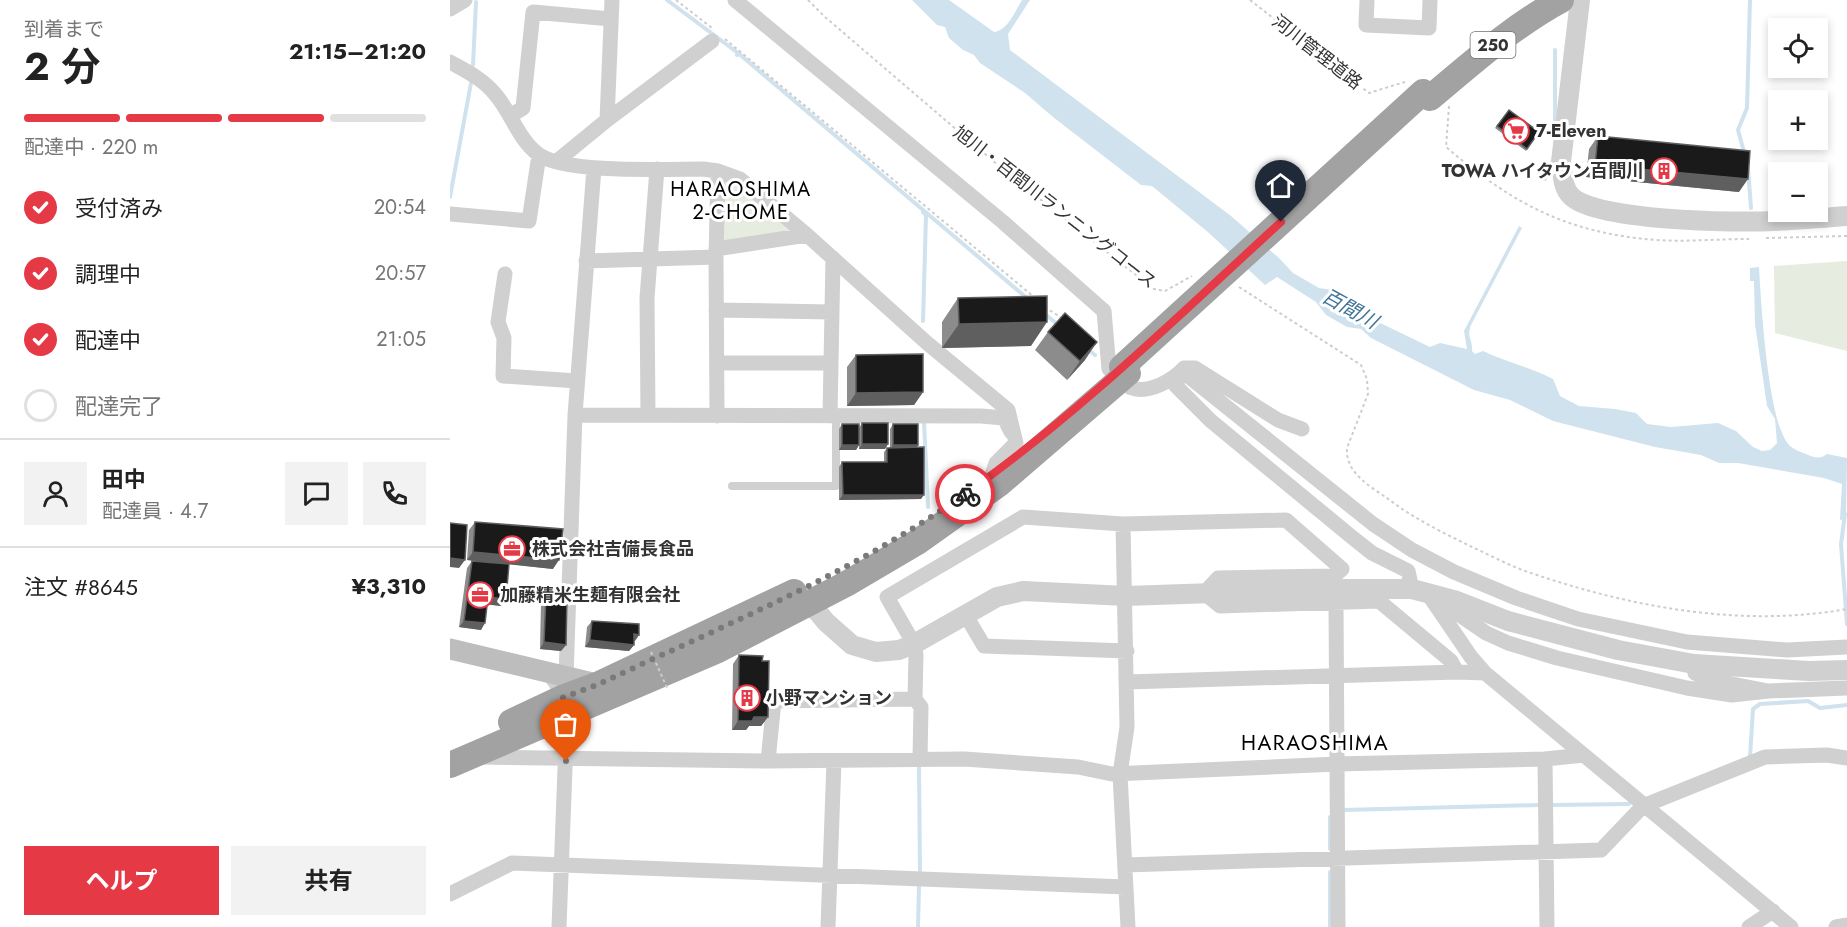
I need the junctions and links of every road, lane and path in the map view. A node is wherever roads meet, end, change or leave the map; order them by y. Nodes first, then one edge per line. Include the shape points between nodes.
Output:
1 (465, 0) edge
2 (612, 0) edge
3 (676, 0) edge
4 (735, 0) edge
5 (808, 0) edge
6 (1250, 0) edge
7 (1367, 0) edge
8 (1430, 0) edge
9 (1538, 0) edge
10 (1561, 0) edge
11 (1580, 0) edge
12 (450, 9) edge
13 (611, 19) junction
14 (716, 36) junction
15 (450, 62) edge
16 (1420, 91) junction
17 (510, 116) junction
18 (607, 120) junction
19 (539, 155) junction
20 (556, 161) junction
21 (594, 168) junction
22 (657, 169) junction
23 (718, 171) junction
24 (450, 214) edge
25 (1847, 216) edge
26 (807, 235) junction
27 (716, 253) junction
28 (833, 258) junction
29 (650, 260) junction
30 (586, 261) junction
31 (505, 274) dead end
32 (1199, 274) dead end
33 (1236, 285) dead end
34 (1036, 299) edge
35 (1045, 306) edge
36 (716, 310) junction
37 (832, 312) junction
38 (1065, 320) edge
39 (717, 363) junction
40 (831, 363) junction
41 (1121, 373) junction
42 (1178, 375) junction
43 (577, 381) junction
44 (575, 415) junction
45 (648, 415) junction
46 (717, 416) junction
47 (833, 416) junction
48 (1302, 429) dead end
49 (1016, 443) junction
50 (992, 475) junction
51 (732, 486) dead end
52 (1123, 524) junction
53 (1419, 590) junction
54 (1204, 593) junction
55 (1126, 596) junction
56 (1336, 603) junction
57 (805, 604) junction
58 (1847, 609) edge
59 (965, 614) junction
60 (914, 644) junction
61 (1847, 647) edge
62 (450, 649) edge
63 (1127, 651) junction
64 (651, 652) dead end
65 (1694, 664) junction
66 (1847, 670) edge
67 (1457, 672) junction
68 (1485, 673) junction
69 (1336, 677) junction
70 (1127, 682) junction
71 (597, 685) junction
72 (657, 686) junction
73 (1847, 688) edge
74 (561, 691) junction
75 (1768, 691) junction
76 (915, 699) junction
77 (1584, 755) junction
78 (454, 758) edge
79 (1847, 758) edge
80 (565, 759) junction
81 (920, 759) junction
82 (1545, 759) junction
83 (768, 761) junction
84 (834, 761) junction
85 (1337, 764) junction
86 (1120, 774) junction
87 (1643, 806) junction
88 (1546, 853) junction
89 (1336, 860) junction
90 (1125, 865) junction
91 (561, 866) junction
92 (830, 876) junction
93 (1126, 887) junction
94 (450, 894) edge
95 (1773, 911) junction
96 (1847, 925) edge
97 (559, 927) edge
98 (828, 927) edge
99 (1128, 927) edge
100 (1338, 927) edge
101 (1547, 927) edge
102 (1749, 927) edge
103 (1791, 927) edge
104 (1836, 927) edge

1 - 12 street
2 - 13 street
3 - 14 path
4 - 41 street via 1104,311 1109,369
5 - 32 path, 旭川・百間川ランニングコース via 1013,178 1154,289 1165,291
6 - 16 path, 河川管理道路 via 1369,93 1400,82
7 - 8 street via 1366,25 1429,28
9 - 16 highway, 250
10 - 16 highway, 250
11 - 25 street via 1562,162 1564,186 1572,197 1590,207 1686,219 1772,221
13 - 17 street via 533,12 523,108
13 - 18 street
14 - 18 street
14 - 34 path
15 - 17 street via 475,75 496,94
16 - 41 highway, 250, bridge
17 - 19 street
18 - 20 street
19 - 20 street
19 - 24 street via 529,221
20 - 21 street
21 - 22 street
21 - 30 street
22 - 23 street
22 - 29 street
23 - 26 street via 740,179
23 - 27 street
26 - 27 street
26 - 28 street
27 - 29 street
27 - 36 street
28 - 37 street
28 - 49 street via 1008,410
29 - 30 street
29 - 45 street
30 - 43 street
31 - 43 street via 498,322 504,338 503,376
33 - 58 path via 1361,365 1368,394 1347,448 1355,474 1404,511 1455,539 1526,572 1655,606 1730,616 1806,616
35 - 38 path
36 - 37 street
36 - 39 street
37 - 40 street
39 - 40 street
39 - 46 street
40 - 47 street
41 - 42 street via 1134,389 1146,389
41 - 50 highway, 250
41 - 57 highway, 250 via 1044,447 968,507 874,568
42 - 48 street via 1184,368 1195,368 1278,420
42 - 53 street via 1176,386 1211,421 1372,553 1408,571
42 - 61 street via 1188,376 1373,524 1412,550 1516,598 1578,619 1687,642 1787,650
43 - 44 street
44 - 45 street
44 - 74 street
45 - 46 street
46 - 47 street
47 - 49 street via 1004,418
47 - 51 lane via 836,486
49 - 50 street via 996,463
50 - 71 highway, 250 via 870,554
52 - 54 street via 1286,520 1342,569 1335,576 1218,578
52 - 55 street
52 - 60 street via 1023,517 887,597
53 - 54 street
53 - 65 street via 1558,635
53 - 68 street
53 - 75 street via 1486,633 1557,658 1687,688 1732,694
54 - 55 street
54 - 56 street via 1220,606
55 - 59 street via 1023,591 997,597
55 - 63 street
56 - 67 street via 1379,601 1451,661
56 - 69 street
57 - 60 street via 817,610 852,645 876,652
57 - 72 highway, 250
59 - 60 street
59 - 63 street via 984,646
60 - 76 street
62 - 74 main road
63 - 70 street
64 - 72 path, bridge
65 - 66 street
65 - 75 street via 1695,673 1707,679
67 - 68 street
67 - 69 street
68 - 77 street
69 - 70 street
69 - 85 street
70 - 86 street via 1127,727
71 - 72 main road
71 - 74 highway, 250
72 - 74 highway, 250
73 - 75 street
74 - 78 highway, 250
74 - 80 street
76 - 81 street via 921,707
76 - 83 street via 774,701
77 - 82 street
77 - 87 street
78 - 80 street
79 - 87 street via 1765,757
80 - 83 street
80 - 91 street
81 - 84 street
81 - 86 street via 1078,767
82 - 85 street
82 - 88 street
83 - 84 street
84 - 92 street
85 - 86 street
85 - 89 street
86 - 90 street
87 - 88 street via 1601,850
87 - 95 street
88 - 89 street
88 - 101 street
89 - 90 street
89 - 100 street
90 - 93 street
91 - 92 street
91 - 94 street via 512,863
91 - 97 street
92 - 93 street
92 - 98 street
93 - 99 street
95 - 102 street
95 - 103 street
96 - 104 street

